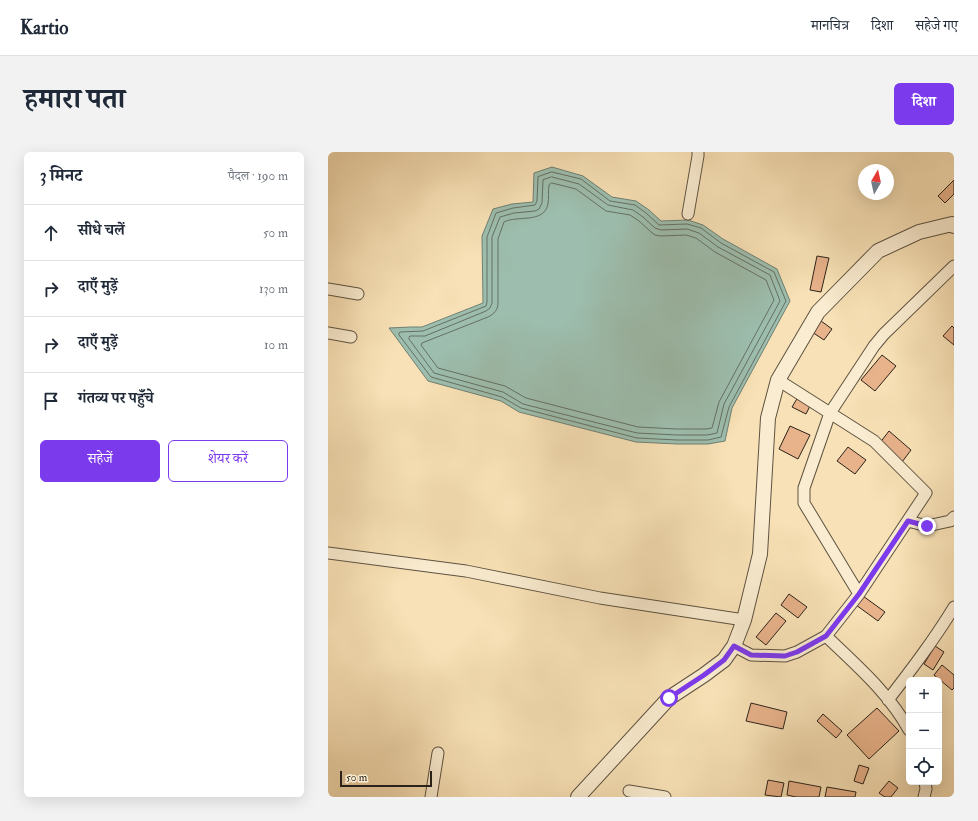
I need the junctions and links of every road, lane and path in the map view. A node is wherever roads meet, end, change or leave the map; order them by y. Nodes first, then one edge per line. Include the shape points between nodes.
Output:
1 (698, 152) edge
2 (688, 214) dead end
3 (954, 226) edge
4 (954, 266) edge
5 (328, 289) edge
6 (358, 294) dead end
7 (328, 334) edge
8 (351, 337) dead end
9 (778, 380) junction
10 (830, 413) junction
11 (954, 517) edge
12 (908, 521) junction
13 (328, 553) edge
14 (859, 594) junction
15 (954, 607) edge
16 (744, 620) junction
17 (826, 636) junction
18 (734, 646) junction
19 (888, 700) junction
20 (906, 724) edge
21 (438, 753) dead end
22 (925, 785) edge
23 (630, 790) dead end
24 (431, 797) edge
25 (578, 797) edge
26 (665, 797) edge
27 (924, 797) edge

1 - 2 street
3 - 9 street via 952,224 919,232 878,251 818,312
4 - 10 street via 884,334
5 - 6 street
7 - 8 street
9 - 10 street
9 - 16 street via 768,418 760,554
10 - 12 street via 874,441 926,493
10 - 14 street via 804,488 804,503
11 - 12 street via 950,521 927,526
12 - 14 street
13 - 16 street via 466,571 600,598
14 - 17 street
15 - 19 street via 924,653
16 - 18 street
17 - 18 street via 785,656 751,655
17 - 19 street
18 - 25 street via 724,660 669,698
19 - 20 street
21 - 24 street
22 - 27 street
23 - 26 street

